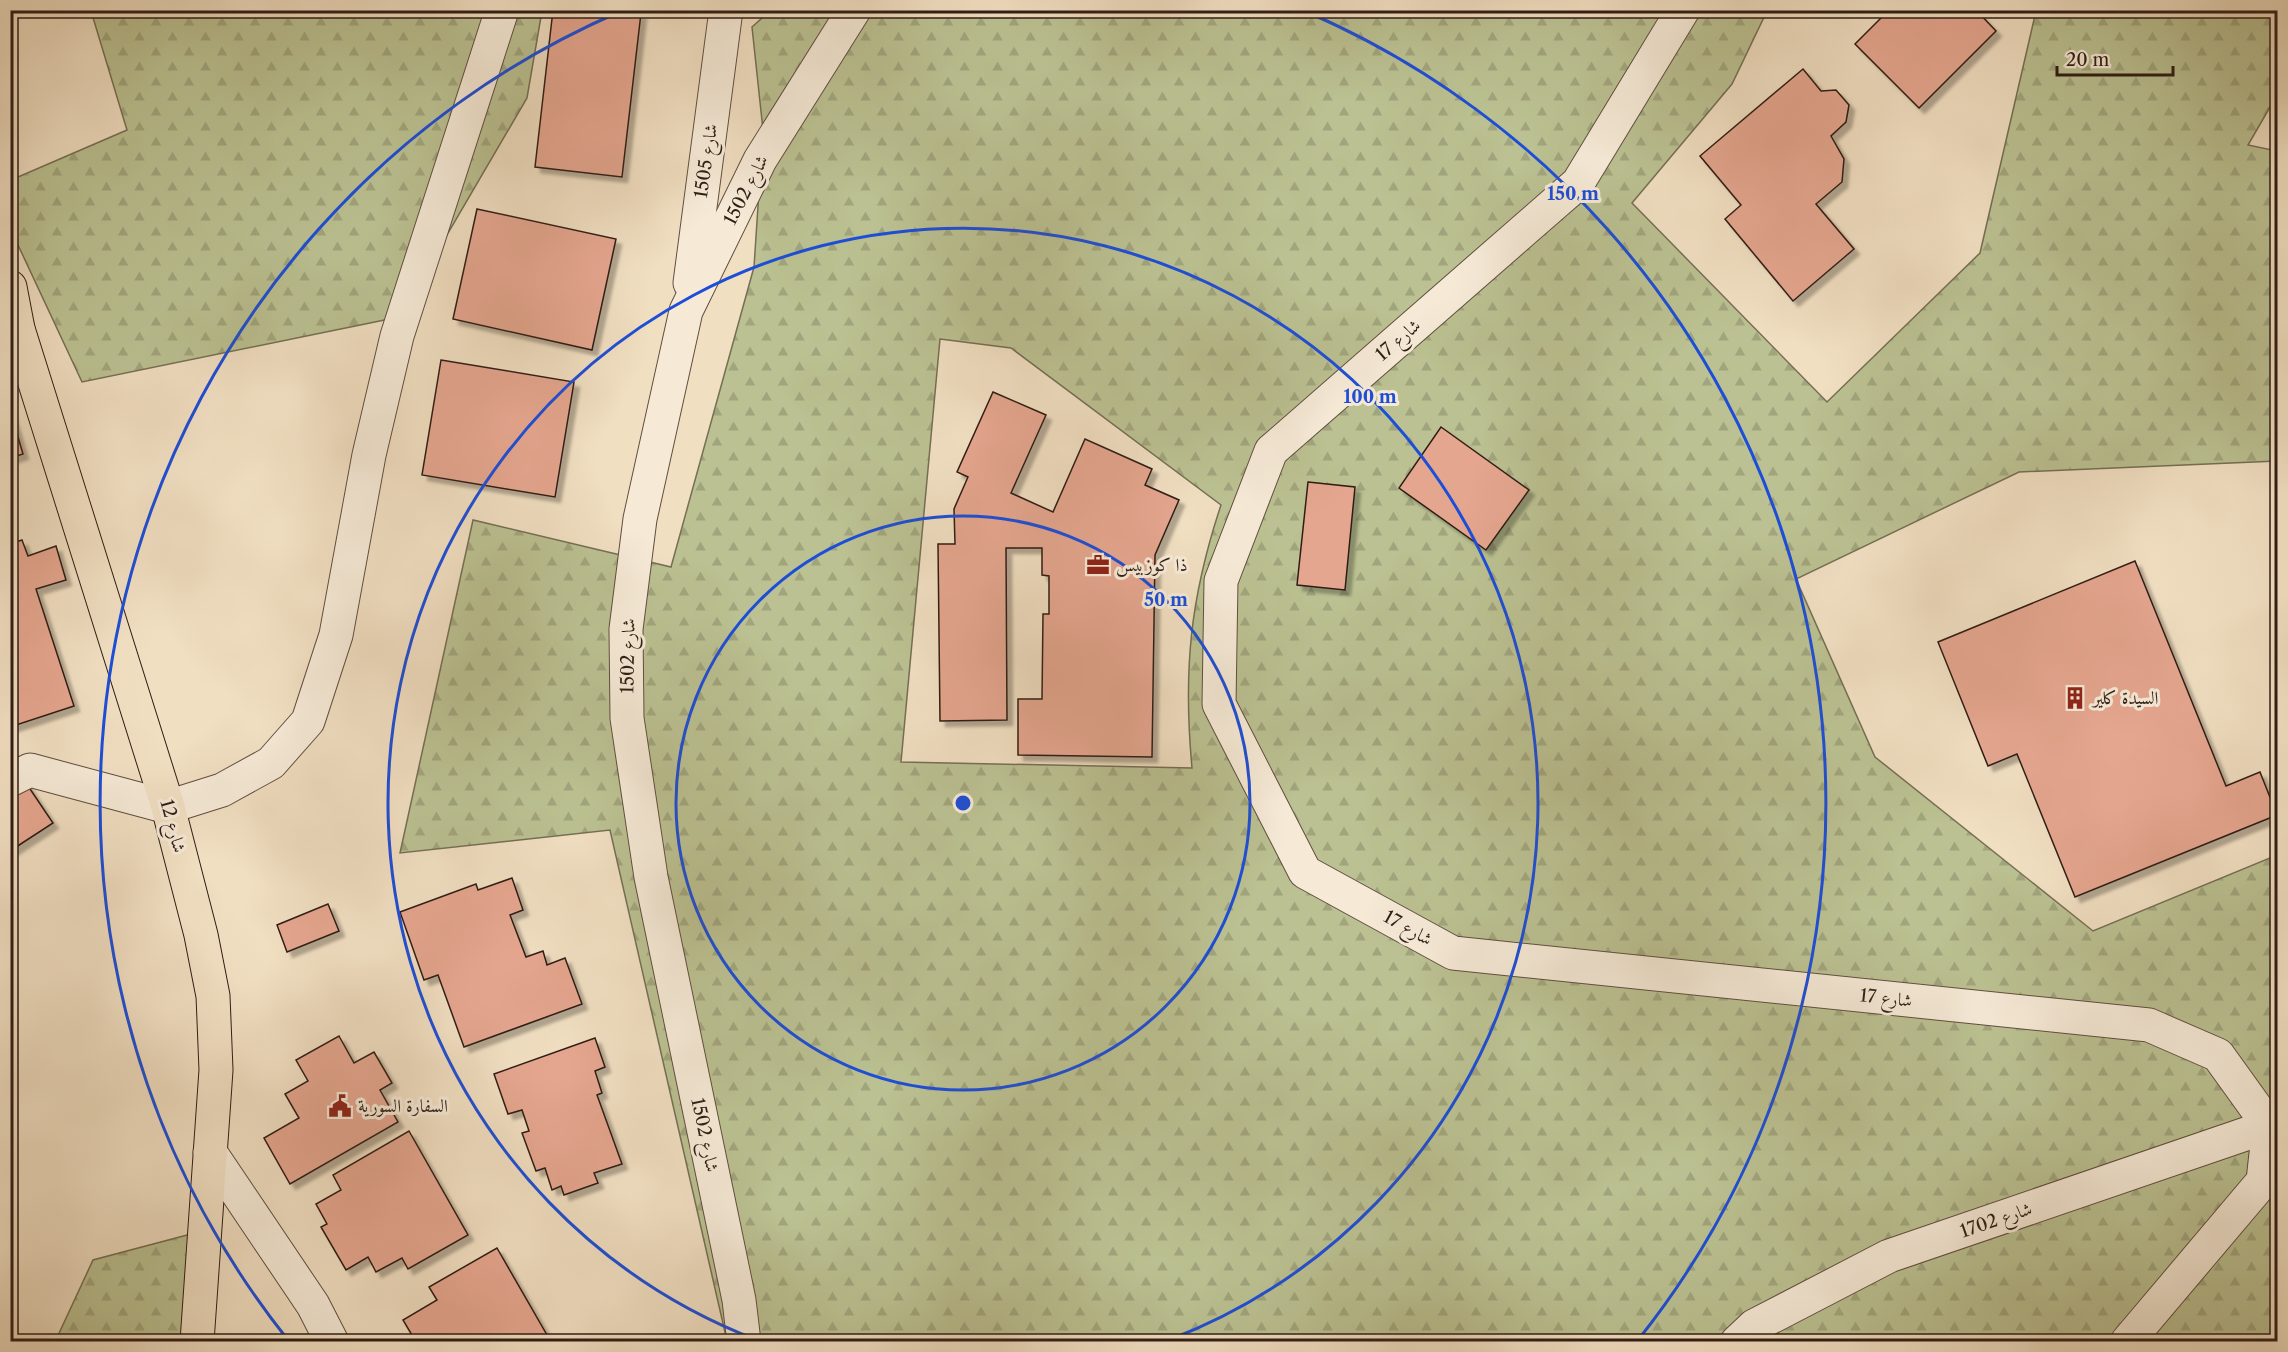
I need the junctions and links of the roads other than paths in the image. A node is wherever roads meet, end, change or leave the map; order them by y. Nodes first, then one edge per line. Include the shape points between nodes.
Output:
1 (502, 10) edge
2 (726, 10) edge
3 (854, 10) edge
4 (1683, 10) edge
5 (10, 286) edge
6 (686, 311) junction
7 (14, 323) edge
8 (10, 780) edge
9 (168, 807) junction
10 (2269, 1126) junction
11 (210, 1152) junction
12 (196, 1341) edge
13 (332, 1341) edge
14 (744, 1341) edge
15 (1737, 1341) edge
16 (2127, 1341) edge

1 - 9 street via 397,336 369,455 336,635 308,721 271,763 222,790
2 - 6 street, شارع 1505
3 - 6 street, شارع 1502 via 760,160
4 - 10 street, شارع 17 via 1578,183 1271,451 1221,580 1219,704 1305,872 1453,953 2149,1025 2218,1055
5 - 7 main road, شارع 12
6 - 14 street, شارع 1502 via 640,519 626,629 627,718 651,877
7 - 9 main road, شارع 12
8 - 9 street via 30,770
9 - 11 main road, شارع 12 via 213,996 216,1070
10 - 15 street, شارع 1702 via 1889,1256 1755,1326
10 - 16 street via 2263,1181
11 - 12 main road, شارع 12
11 - 13 street via 313,1305

